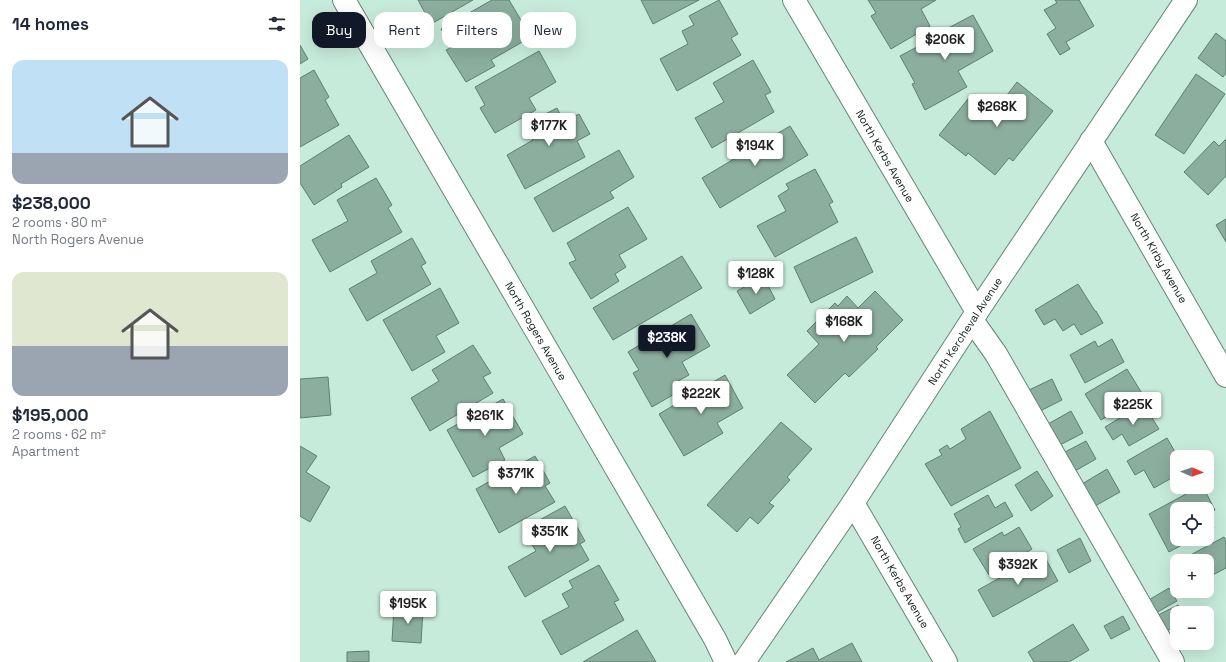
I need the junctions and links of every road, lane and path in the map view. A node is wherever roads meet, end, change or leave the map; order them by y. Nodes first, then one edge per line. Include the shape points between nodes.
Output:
1 (344, 0) edge
2 (794, 0) edge
3 (1186, 0) edge
4 (1091, 141) junction
5 (974, 316) junction
6 (1226, 376) edge
7 (853, 503) junction
8 (726, 662) edge
9 (744, 662) edge
10 (946, 662) edge
11 (1173, 662) edge

1 - 8 street, North Rogers Avenue
2 - 5 street, North Kerbs Avenue
3 - 4 street, North Kercheval Avenue
4 - 5 street, North Kercheval Avenue
4 - 6 street, North Kirby Avenue
5 - 7 street, North Kercheval Avenue
5 - 11 street, North Kerbs Avenue
7 - 9 street, North Kercheval Avenue
7 - 10 street, North Kerbs Avenue

